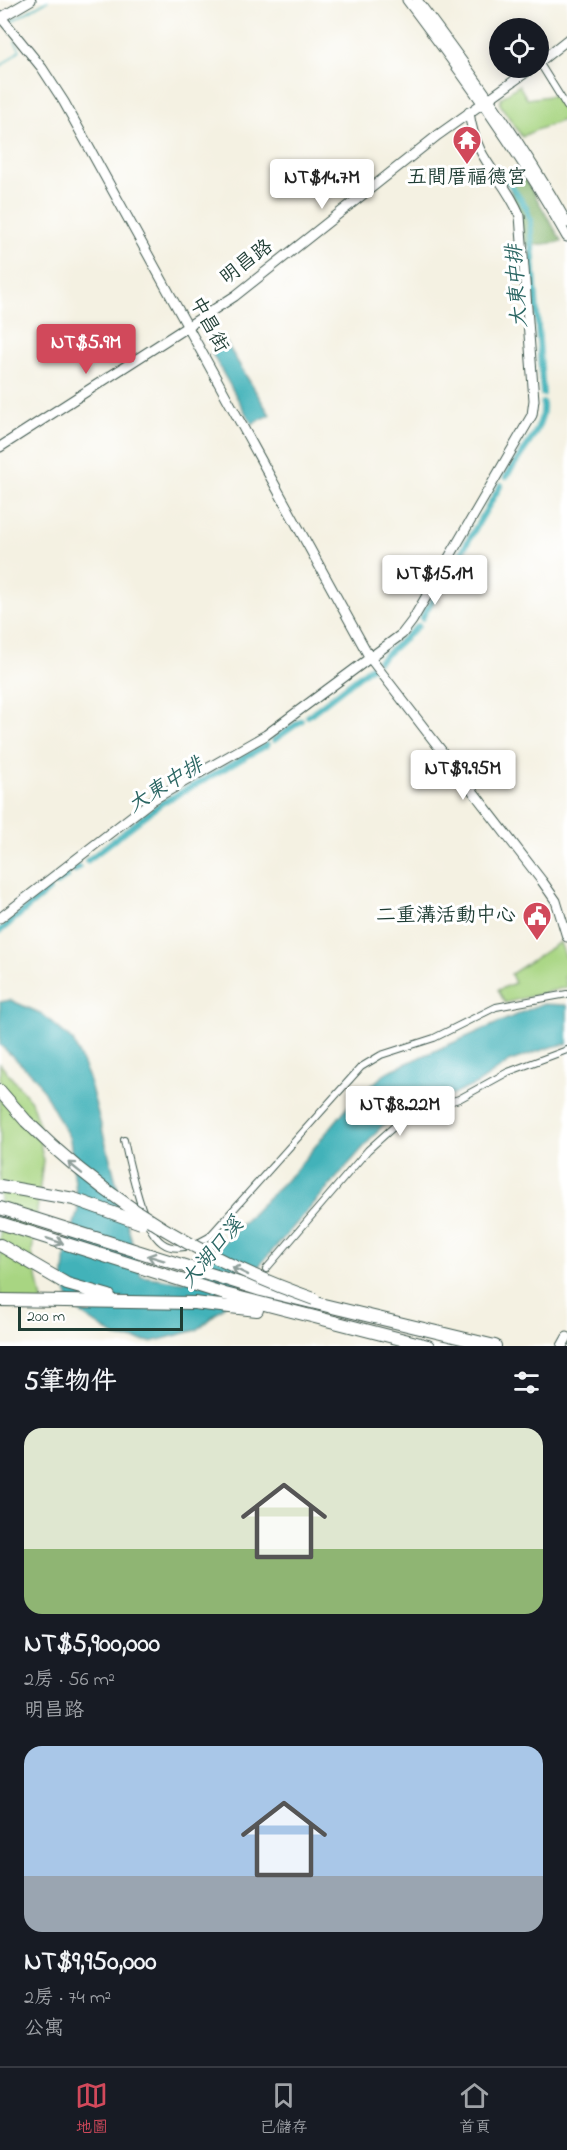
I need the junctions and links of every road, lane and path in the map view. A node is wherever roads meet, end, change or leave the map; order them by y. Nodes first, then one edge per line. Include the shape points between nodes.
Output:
1 (31, 0) edge
2 (407, 0) edge
3 (417, 0) edge
4 (3, 20) edge
5 (567, 40) edge
6 (549, 54) edge
7 (518, 78) edge
8 (549, 78) edge
9 (486, 100) junction
10 (567, 107) edge
11 (469, 112) junction
12 (567, 223) edge
13 (567, 237) edge
14 (188, 327) junction
15 (0, 447) edge
16 (370, 658) junction
17 (0, 918) edge
18 (567, 937) edge
19 (567, 994) edge
20 (567, 1050) edge
21 (0, 1091) edge
22 (124, 1140) dead end
23 (0, 1186) edge
24 (0, 1209) edge
25 (0, 1223) edge
26 (0, 1245) edge
27 (195, 1247) junction
28 (266, 1269) dead end
29 (0, 1300) edge
30 (314, 1301) junction
31 (144, 1302) junction
32 (567, 1336) edge
33 (410, 1346) edge
34 (428, 1346) edge
35 (495, 1346) edge
36 (562, 1346) edge

1 - 4 street
2 - 9 street
3 - 9 street
4 - 14 street, 中昌街 via 64,102
5 - 6 street
7 - 9 street, 明昌路
8 - 10 street
9 - 11 street, 明昌路
9 - 12 street via 539,173
9 - 13 street
11 - 14 street, 明昌路 via 241,291
11 - 16 street via 480,153 520,216 534,408 412,621 402,634
14 - 15 street, 明昌路
14 - 16 street, 中昌街
16 - 17 street via 266,735 154,799
16 - 18 street, 中昌街 via 542,881 555,902
19 - 22 street via 496,1007 434,1038 381,1055 361,1067 209,1237 194,1246 180,1249 164,1245 148,1228
20 - 28 street via 508,1072 459,1099 408,1114 368,1150
27 -> 21 highway, bridge via 105,1192 60,1155
23 - 27 highway, bridge via 105,1208
30 -> 24 highway via 202,1272
25 -> 34 highway via 186,1282
26 - 31 highway via 67,1284 105,1296
30 -> 27 highway, bridge via 259,1280
29 - 31 highway
30 - 35 highway
31 - 33 highway via 241,1307
32 - 36 street

